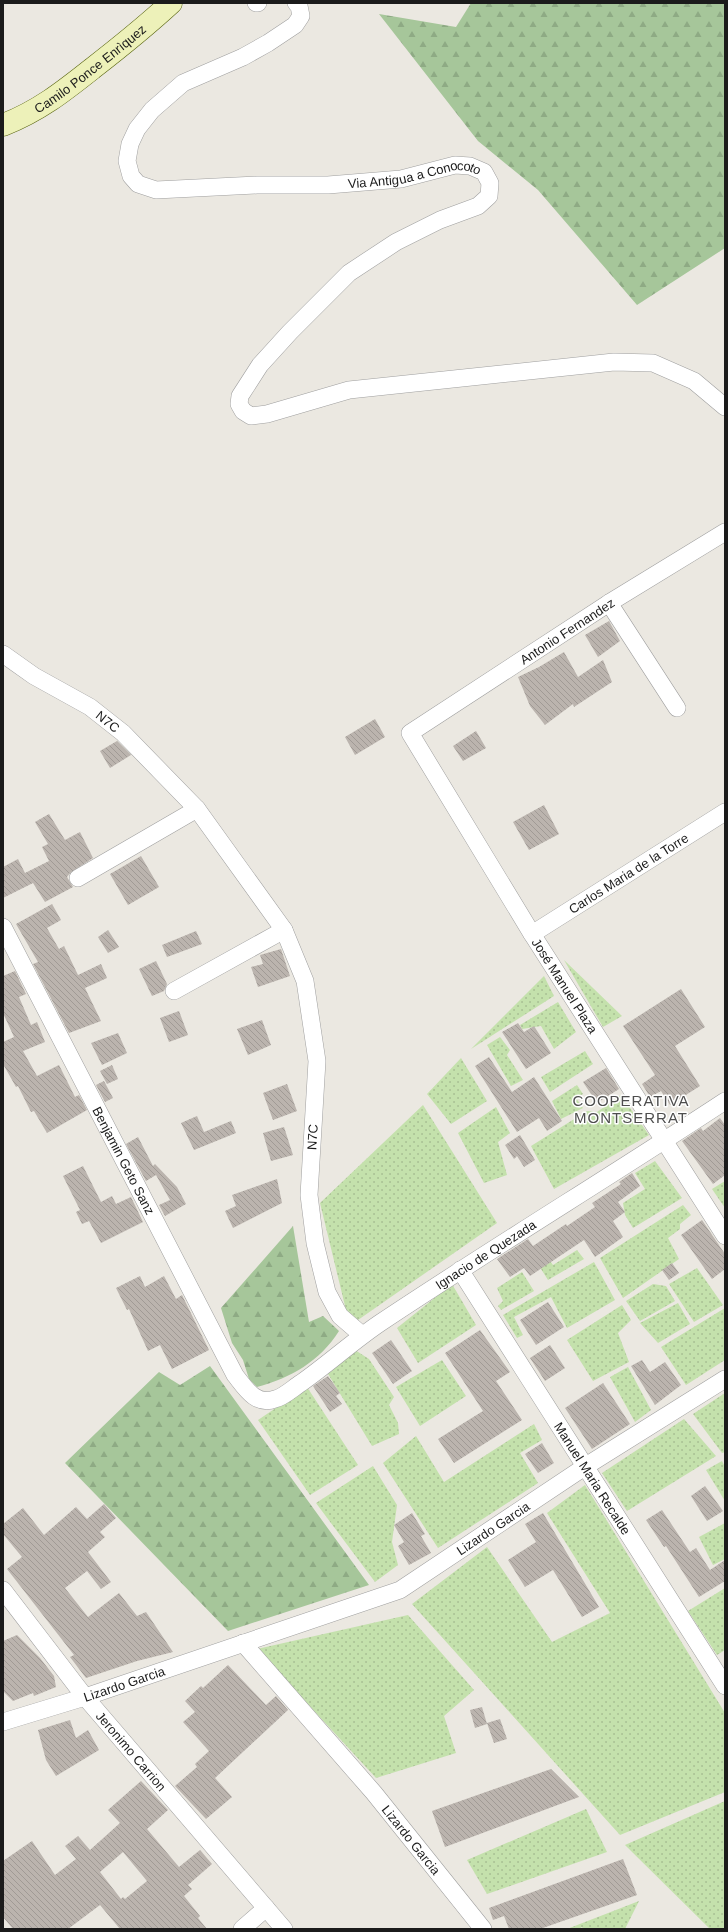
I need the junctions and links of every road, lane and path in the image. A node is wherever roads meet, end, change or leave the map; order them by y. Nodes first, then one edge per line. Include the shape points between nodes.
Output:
1 (171, 3) edge
2 (296, 3) edge
3 (3, 125) edge
4 (725, 408) edge
5 (725, 532) edge
6 (609, 603) junction
7 (3, 654) edge
8 (677, 708) dead end
9 (410, 733) joint
10 (197, 809) junction
11 (725, 812) edge
12 (78, 878) dead end
13 (3, 926) edge
14 (284, 930) junction
15 (532, 934) junction
16 (174, 991) dead end
17 (725, 1101) edge
18 (664, 1141) junction
19 (725, 1236) edge
20 (460, 1270) junction
21 (362, 1335) junction
22 (725, 1379) edge
23 (248, 1393) joint
24 (586, 1466) junction
25 (3, 1590) edge
26 (244, 1643) junction
27 (719, 1666) edge
28 (725, 1686) edge
29 (85, 1697) junction
30 (3, 1722) edge
31 (266, 1908) junction
32 (242, 1929) edge
33 (284, 1929) edge
34 (483, 1929) edge

1 - 3 main road, Camilo Ponce Enrìquez via 60,94 37,110
2 - 4 street, Via Antigua a Conocoto via 300,16 290,29 243,57 184,83 152,110 137,129 130,144 130,176 138,184 156,190 257,185 328,185 401,179 455,165 470,166 484,172 490,183 489,196 478,206 440,220 396,242 349,274 260,365 240,396 239,404 243,410 251,416 267,414 349,390 614,362 652,363 694,381
5 - 6 street, Antonio Fernandez
6 - 8 street
6 - 9 street, Antonio Fernandez
7 - 10 street, N7C via 34,676 90,707 123,733
9 - 15 street, José Manuel Plaza
10 - 12 street
10 - 14 street, N7C
11 - 15 street, Carlos Maria de la Torre
13 - 23 street, Benjamin Geto Sanz via 232,1368
14 - 16 street
14 - 21 street, N7C via 305,981 317,1061 309,1195 315,1243 327,1292 340,1316
15 - 18 street, José Manuel Plaza
17 - 18 street, Ignacio de Quezada
18 - 19 street, José Manuel Plaza
18 - 20 street, Ignacio de Quezada
20 - 21 street, Ignacio de Quezada
20 - 24 street, Manuel Maria Recalde
21 - 23 street, Ignacio de Quezada via 326,1365 276,1399 261,1401
22 - 24 street, Lizardo Garcia
24 - 26 street, Lizardo Garcia via 400,1590
24 - 27 street, Manuel Maria Recalde
25 - 29 street, Jeronimo Carrion
26 - 29 street, Lizardo Garcia
26 - 34 street, Lizardo Garcia via 374,1793
27 - 28 street, Manuel Maria Recalde
29 - 30 street, Lizardo Garcia
29 - 31 street, Jeronimo Carrion
31 - 32 street
31 - 33 street, Jeronimo Carrion

